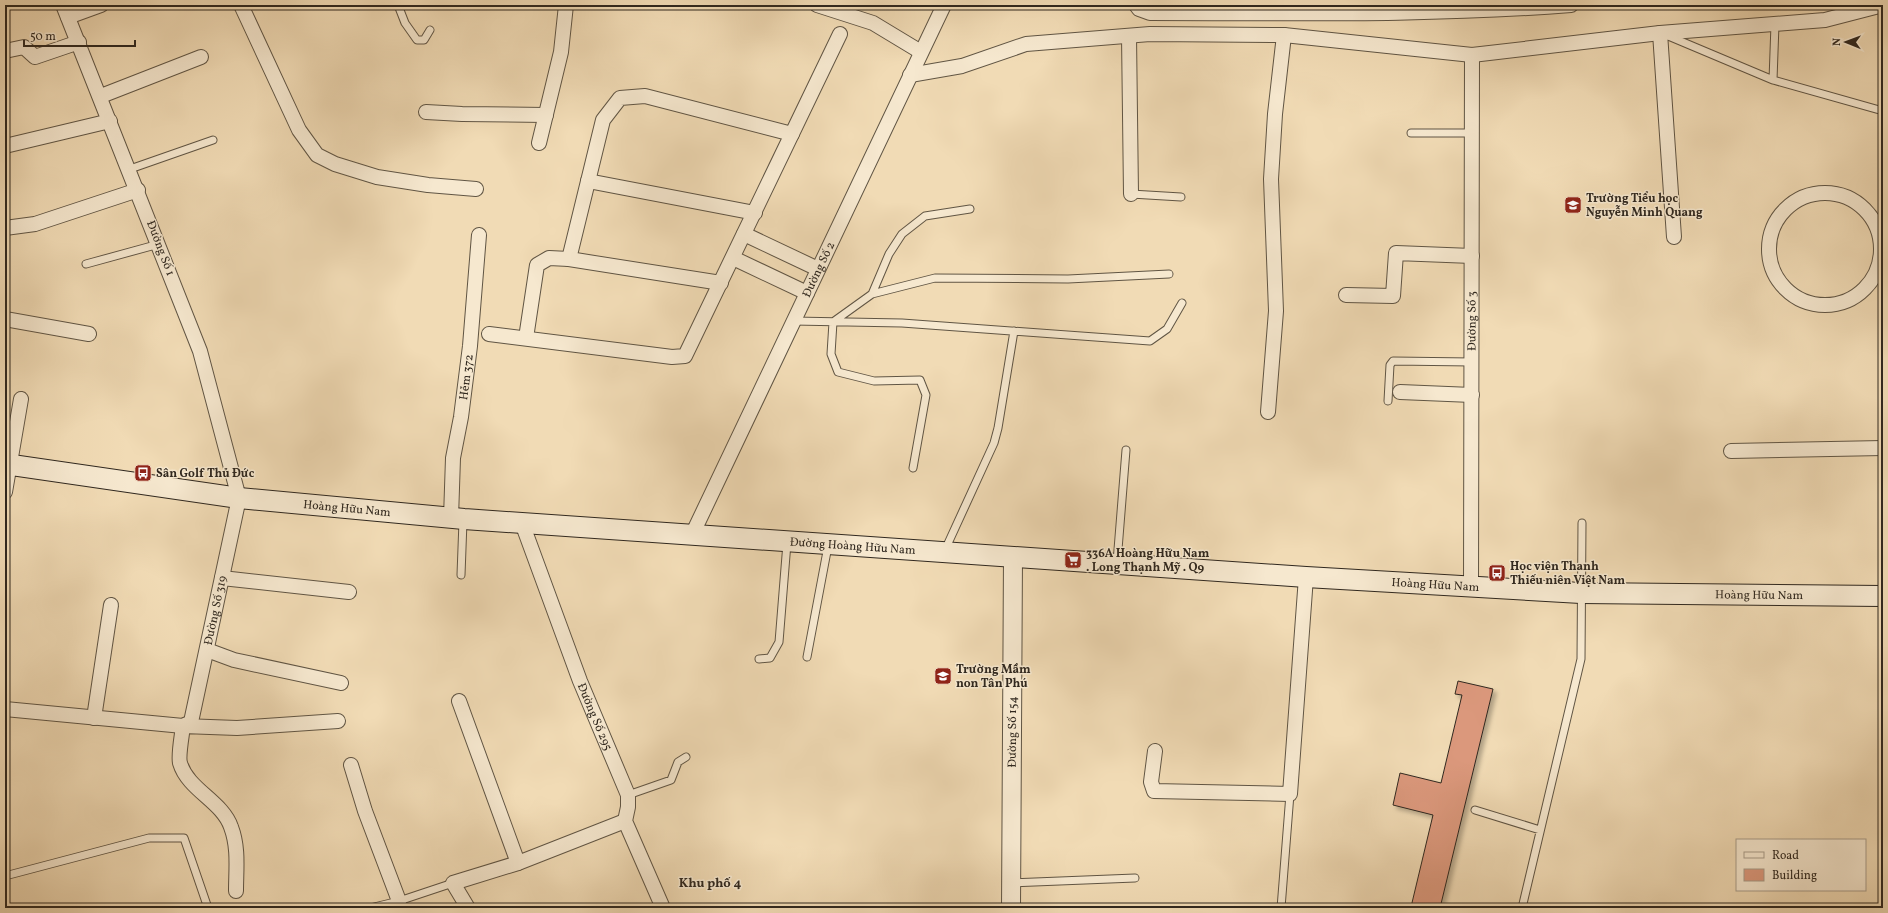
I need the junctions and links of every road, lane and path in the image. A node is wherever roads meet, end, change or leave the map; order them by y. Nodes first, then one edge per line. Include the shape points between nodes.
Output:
1 (101, 5) edge
2 (242, 5) edge
3 (398, 5) edge
4 (566, 5) edge
5 (817, 5) edge
6 (944, 5) edge
7 (1136, 5) edge
8 (1571, 5) edge
9 (1883, 5) edge
10 (1286, 9) edge
11 (1314, 9) edge
12 (66, 11) edge
13 (1775, 24) junction
14 (430, 30) dead end
15 (1660, 33) junction
16 (840, 34) dead end
17 (1284, 35) junction
18 (1129, 36) junction
19 (78, 42) junction
20 (5, 51) edge
21 (921, 52) junction
22 (1472, 56) junction
23 (201, 57) dead end
24 (910, 75) junction
25 (1773, 80) junction
26 (101, 96) junction
27 (1883, 110) edge
28 (426, 112) dead end
29 (546, 115) junction
30 (110, 121) junction
31 (1411, 133) dead end
32 (1472, 133) junction
33 (792, 134) junction
34 (213, 140) dead end
35 (539, 143) dead end
36 (5, 146) edge
37 (130, 169) junction
38 (588, 181) junction
39 (476, 189) dead end
40 (138, 190) junction
41 (1131, 194) joint
42 (1182, 197) dead end
43 (970, 209) dead end
44 (755, 213) junction
45 (5, 228) edge
46 (744, 234) junction
47 (479, 235) dead end
48 (1674, 237) dead end
49 (159, 244) junction
50 (1882, 252) edge
51 (1472, 256) junction
52 (733, 258) junction
53 (569, 259) junction
54 (86, 264) dead end
55 (818, 269) junction
56 (1169, 274) dead end
57 (721, 283) junction
58 (807, 293) junction
59 (872, 294) junction
60 (1346, 295) dead end
61 (1182, 303) dead end
62 (5, 319) edge
63 (793, 321) junction
64 (833, 322) junction
65 (1014, 331) junction
66 (90, 334) dead end
67 (489, 334) dead end
68 (526, 338) junction
69 (1472, 362) junction
70 (1400, 392) dead end
71 (1472, 395) junction
72 (21, 399) dead end
73 (1388, 401) dead end
74 (1268, 412) dead end
75 (1883, 448) edge
76 (1126, 450) dead end
77 (1730, 451) dead end
78 (8, 464) edge
79 (913, 468) dead end
80 (5, 492) edge
81 (239, 498) junction
82 (457, 518) junction
83 (522, 523) junction
84 (1582, 523) dead end
85 (692, 535) junction
86 (787, 541) junction
87 (829, 544) junction
88 (944, 552) junction
89 (1013, 557) junction
90 (1117, 564) junction
91 (461, 575) dead end
92 (1306, 577) junction
93 (222, 578) junction
94 (1472, 587) junction
95 (350, 592) dead end
96 (1581, 593) junction
97 (1883, 596) edge
98 (111, 605) dead end
99 (207, 650) junction
100 (807, 657) dead end
101 (759, 659) dead end
102 (342, 683) dead end
103 (459, 702) dead end
104 (5, 709) edge
105 (94, 718) junction
106 (338, 721) dead end
107 (187, 724) junction
108 (1155, 751) dead end
109 (686, 757) dead end
110 (351, 765) dead end
111 (628, 794) junction
112 (1290, 794) junction
113 (1475, 810) dead end
114 (625, 821) junction
115 (1540, 830) junction
116 (518, 863) junction
117 (5, 876) edge
118 (1135, 878) dead end
119 (1011, 882) junction
120 (453, 883) junction
121 (236, 891) dead end
122 (399, 901) junction
123 (208, 908) edge
124 (370, 908) edge
125 (468, 908) edge
126 (663, 908) edge
127 (1011, 908) edge
128 (1281, 908) edge
129 (1522, 908) edge

1 - 12 street
2 - 39 street via 299,130 317,155 335,164 377,177
3 - 14 lane via 417,40 424,40
4 - 29 street via 561,52
5 - 21 street via 873,23
6 - 21 street, Đường Số 2
7 - 10 street via 1150,13
8 - 11 street via 1411,13
9 - 13 street via 1825,20
10 - 11 street
12 - 19 street, Đường Số 1
13 - 15 street
13 - 25 lane
15 - 22 street
15 - 25 lane
15 - 48 street
16 - 33 street
17 - 18 street
17 - 22 street
17 - 74 street via 1271,179 1276,311
18 - 24 street via 1026,44 962,66
18 - 41 street
19 - 20 street via 35,57 24,47
19 - 26 street, Đường Số 1
21 - 24 street, Đường Số 2
22 - 32 street, Đường Số 3
23 - 26 street
24 - 55 street, Đường Số 2
25 - 27 lane
26 - 30 street, Đường Số 1
28 - 29 street
29 - 35 street
30 - 36 street
30 - 37 street, Đường Số 1
31 - 32 lane
32 - 51 street, Đường Số 3
33 - 38 street via 645,96 620,98 603,120
33 - 44 street
34 - 37 lane
37 - 40 street, Đường Số 1
38 - 44 street
38 - 53 street
40 - 45 street via 35,224
40 - 49 street, Đường Số 1
41 - 42 lane
43 - 59 lane via 926,216 902,234 889,254
44 - 46 street
46 - 52 street
46 - 55 street
47 - 82 street, Hẻm 372 via 470,346 453,458
49 - 54 lane
49 - 81 street, Đường Số 1 via 200,351
50 - 50 street via 1878,230 1867,211 1843,195 1828,192 1814,193 1788,206 1778,217 1769,245 1772,267 1783,286 1794,296 1821,305 1836,304 1862,291 1878,267
51 - 60 street via 1396,253 1393,296
51 - 69 street, Đường Số 3
52 - 57 street
52 - 58 street
53 - 57 street
53 - 68 street via 549,258 537,265
55 - 58 street, Đường Số 2
56 - 59 lane via 1068,278 935,278
57 - 68 street via 685,356 682,357
58 - 63 street, Đường Số 2
59 - 64 lane
61 - 65 lane via 1167,329 1150,341
62 - 66 street
63 - 64 lane
63 - 85 street, Đường Số 2
64 - 65 lane via 902,323
64 - 79 lane via 831,354 838,372 874,381 920,380 926,395
65 - 88 lane via 994,443
67 - 68 street
69 - 71 street, Đường Số 3
69 - 73 lane via 1392,361
70 - 71 street
71 - 94 street, Đường Số 3
72 - 78 street
75 - 77 street
76 - 90 lane
78 - 80 street
78 - 81 main road, Hoàng Hữu Nam
81 - 82 main road, Hoàng Hữu Nam
81 - 93 street, Đường Số 319
82 - 83 main road, Hoàng Hữu Nam
82 - 91 lane
83 - 85 main road, Hoàng Hữu Nam
83 - 111 street, Đường Số 295 via 580,681
84 - 96 lane
85 - 86 main road, Đường Hoàng Hữu Nam
86 - 87 main road, Đường Hoàng Hữu Nam
86 - 101 lane via 779,642 770,658
87 - 88 main road, Đường Hoàng Hữu Nam
87 - 100 lane
88 - 89 main road, Đường Hoàng Hữu Nam
89 - 90 main road, Hoàng Hữu Nam
89 - 119 street, Đường Số 154
90 - 92 main road, Hoàng Hữu Nam
92 - 94 main road, Hoàng Hữu Nam
92 - 112 street
93 - 95 street
93 - 99 street, Đường Số 319
94 - 96 main road, Hoàng Hữu Nam
96 - 97 main road, Hoàng Hữu Nam
96 - 115 lane via 1581,659
98 - 105 street
99 - 102 street via 234,660
99 - 107 street, Đường Số 319
103 - 116 street
104 - 105 street
105 - 107 street
106 - 107 street via 237,728
107 - 121 street, Đường Số 319 via 180,762 190,780 216,805 231,826 237,853
108 - 112 street via 1151,782 1154,791
109 - 111 lane via 678,762 671,780
110 - 122 street via 365,811
111 - 114 street, Đường Số 295
112 - 128 lane
113 - 115 lane
114 - 116 street
114 - 126 street
115 - 129 lane
116 - 120 street
117 - 123 lane via 149,838 184,838
118 - 119 lane
119 - 127 street, Đường Số 154
120 - 122 lane
120 - 125 street
122 - 124 lane

